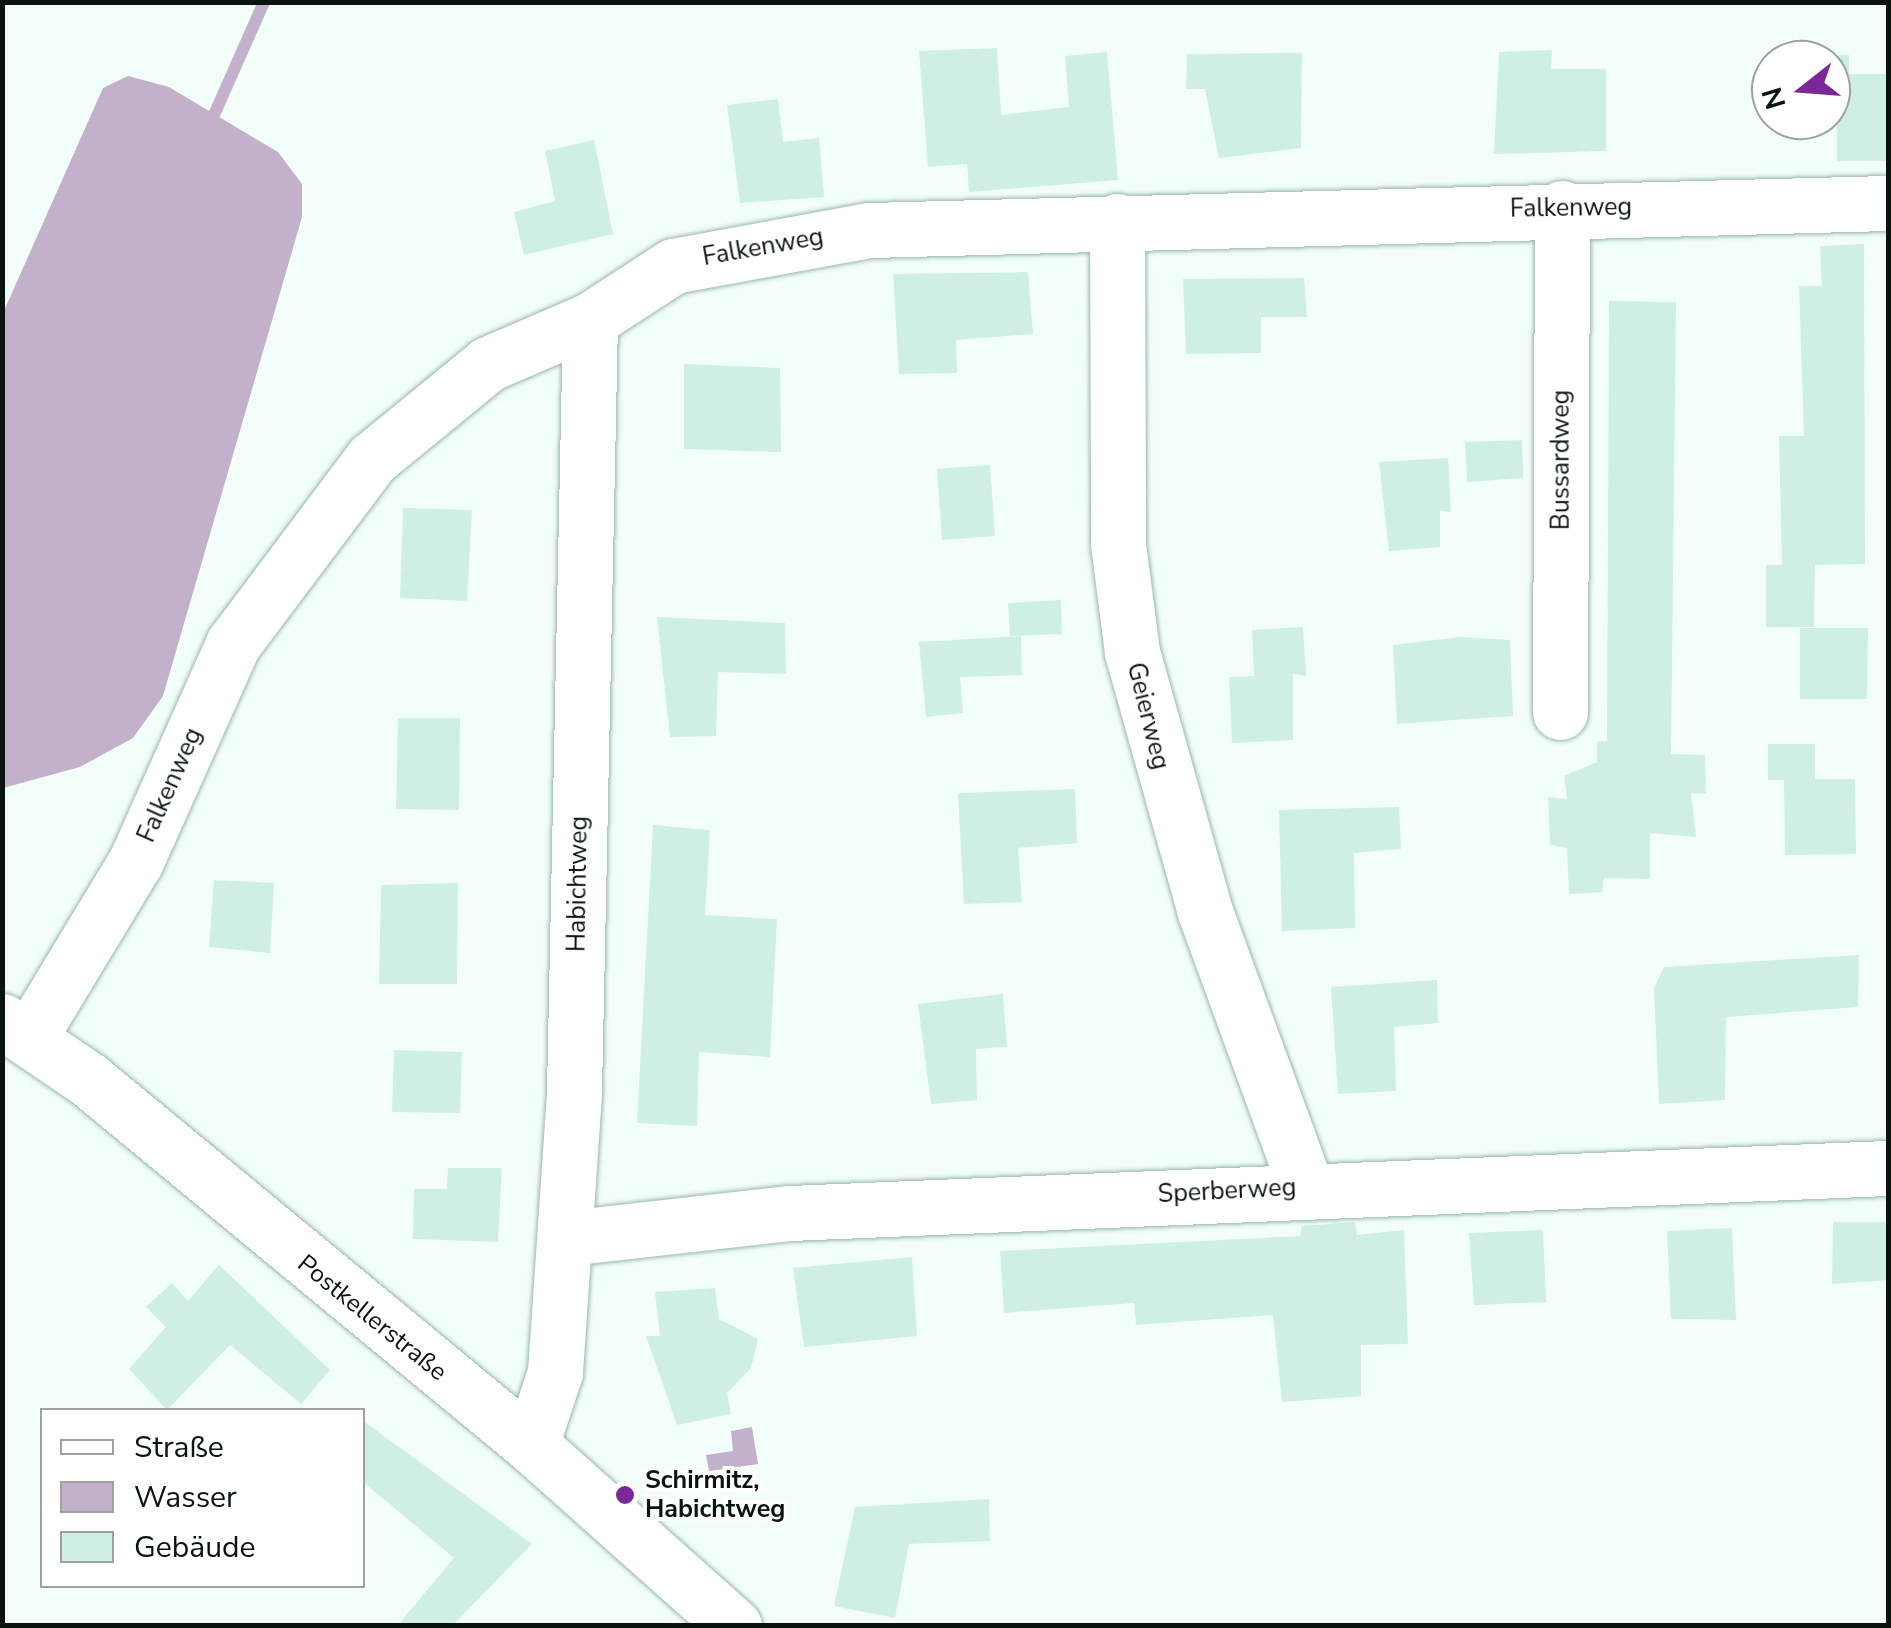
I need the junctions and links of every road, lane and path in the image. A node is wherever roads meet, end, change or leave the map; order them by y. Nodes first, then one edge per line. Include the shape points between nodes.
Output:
1 (1888, 203) edge
2 (1562, 208) junction
3 (1117, 221) junction
4 (590, 320) junction
5 (1560, 712) dead end
6 (16, 1028) edge
7 (1888, 1168) edge
8 (1306, 1187) junction
9 (566, 1238) junction
10 (531, 1444) junction
11 (734, 1626) edge

1 - 2 street, Falkenweg
2 - 3 street, Falkenweg
2 - 5 street, Bussardweg
3 - 4 street, Falkenweg via 759,243 672,266
3 - 8 street, Geierweg via 1118,544 1132,652 1204,909
4 - 6 street, Falkenweg via 488,364 431,404 307,537 234,644 136,861
4 - 9 street, Habichtweg
6 - 10 street, Postkellerstraße
7 - 8 street, Sperberweg
8 - 9 street, Sperberweg via 790,1212
9 - 10 street, Habichtweg via 555,1372
10 - 11 street, Postkellerstraße

